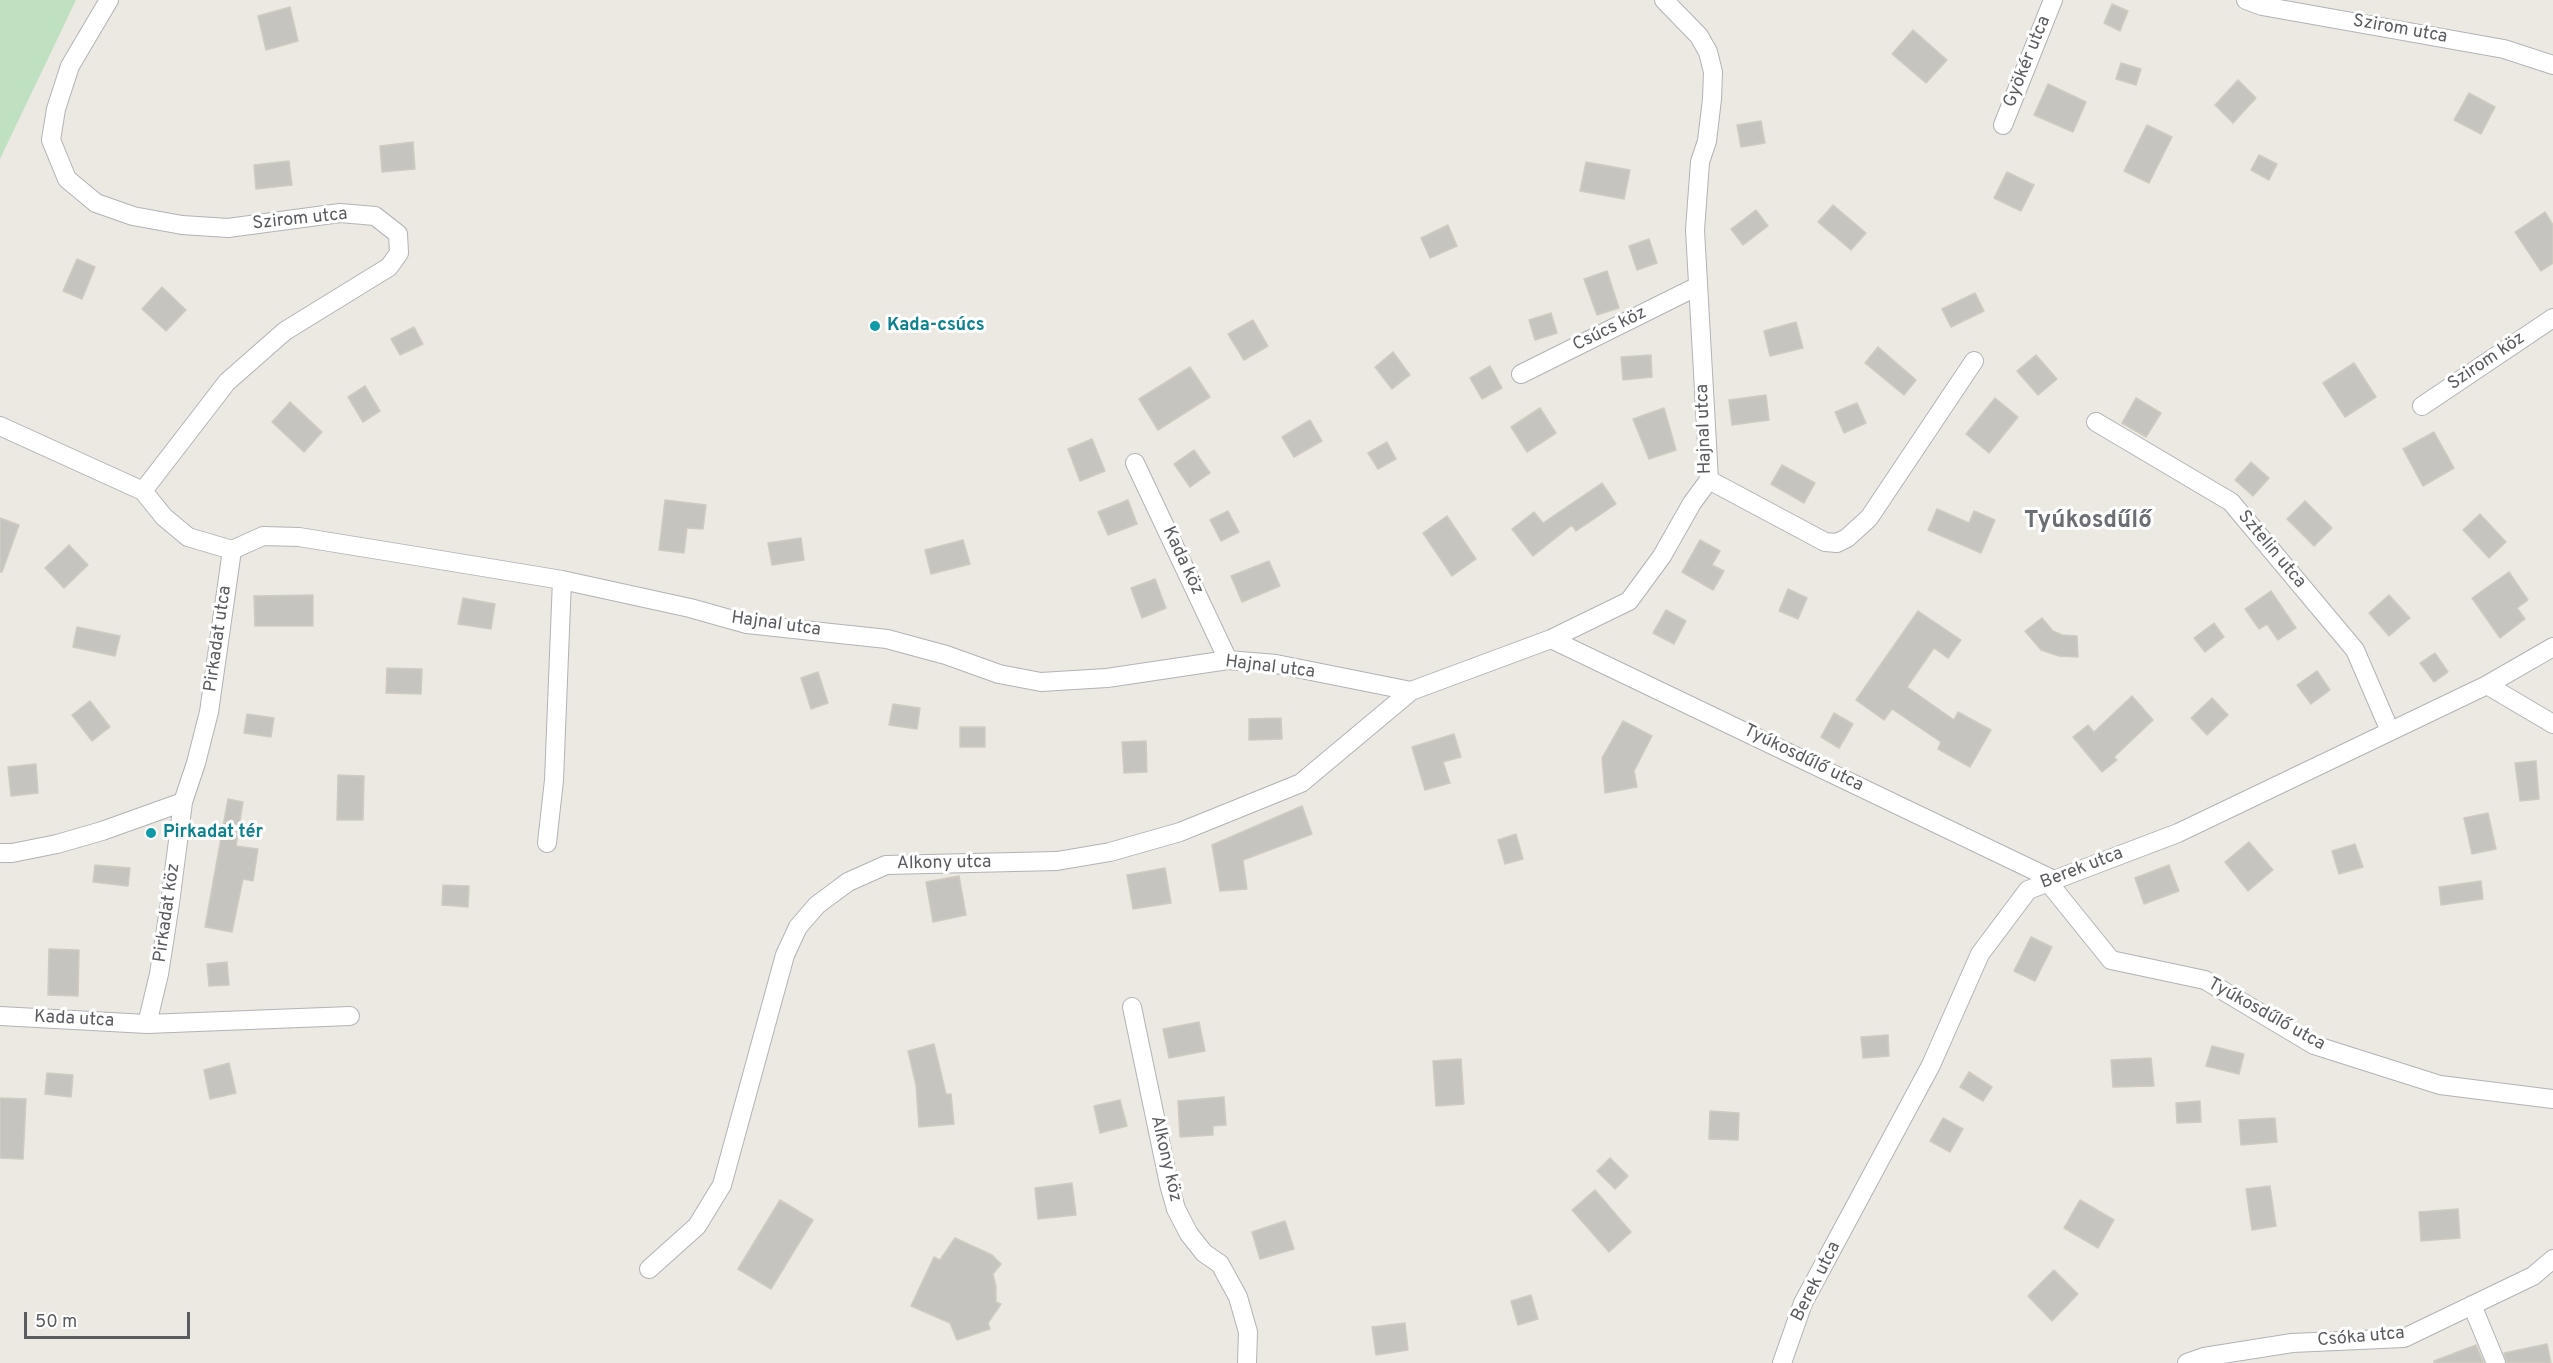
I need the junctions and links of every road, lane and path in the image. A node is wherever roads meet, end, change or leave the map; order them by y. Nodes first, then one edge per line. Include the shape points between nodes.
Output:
1 (109, 0) edge
2 (1664, 0) edge
3 (2053, 0) edge
4 (2246, 0) edge
5 (2553, 65) edge
6 (2003, 125) dead end
7 (1698, 286) junction
8 (2553, 318) edge
9 (1974, 361) dead end
10 (1521, 374) dead end
11 (2422, 406) dead end
12 (2096, 422) dead end
13 (0, 426) edge
14 (1135, 463) dead end
15 (1709, 480) junction
16 (143, 491) junction
17 (232, 550) junction
18 (562, 579) junction
19 (1551, 639) junction
20 (2553, 647) edge
21 (1228, 660) junction
22 (2487, 685) junction
23 (1411, 692) junction
24 (2553, 724) edge
25 (2390, 731) junction
26 (183, 802) junction
27 (547, 843) dead end
28 (0, 853) edge
29 (2051, 881) junction
30 (1132, 1006) dead end
31 (0, 1016) edge
32 (350, 1016) dead end
33 (147, 1024) junction
34 (2553, 1099) edge
35 (2553, 1259) edge
36 (649, 1269) dead end
37 (2472, 1305) junction
38 (2199, 1361) edge
39 (1247, 1363) edge
40 (1782, 1363) edge
41 (2496, 1363) edge

1 - 16 street, Szirom utca via 70,66 51,140 67,179 96,203 133,216 228,228 340,213 375,216 398,234 399,253 389,267 285,331 226,382
2 - 7 street, Hajnal utca via 1699,36 1713,72 1710,120 1697,190
3 - 6 street, Gyökér utca
4 - 5 street, Szirom utca via 2504,49
7 - 10 street, Csúcs köz
7 - 15 street, Hajnal utca
8 - 11 street, Szirom köz
9 - 15 street via 1869,518 1837,543 1825,542
12 - 25 street, Sztelin utca via 2231,502 2355,650
13 - 16 street
14 - 21 street, Kada köz
15 - 19 street, Hajnal utca via 1629,601
16 - 17 street via 164,517 188,537
17 - 18 street, Hajnal utca via 263,536 299,537
17 - 26 street, Pirkadat utca via 209,712
18 - 21 street, Hajnal utca via 747,624 887,639 999,674 1041,682 1107,678
18 - 27 street via 554,780
19 - 23 street, Hajnal utca
19 - 29 street, Tyúkosdűlő utca
20 - 22 street, Berek utca
21 - 23 street, Hajnal utca via 1276,664
22 - 24 street
22 - 25 street, Berek utca
23 - 36 street, Alkony utca via 1301,783 1180,832 1110,852 1057,861 886,865 848,882 817,904 798,927 785,955 722,1185 697,1226
25 - 29 street, Berek utca via 2178,833
26 - 28 street via 57,844
26 - 33 street, Pirkadat köz via 169,913
29 - 34 street, Tyúkosdűlő utca via 2111,960 2205,980 2314,1045 2440,1085
29 - 40 street, Berek utca via 2028,890 1980,954 1931,1065 1803,1303
30 - 39 street, Alkony köz via 1176,1209 1204,1253 1220,1264 1238,1297 1248,1332
31 - 33 street, Kada utca
32 - 33 street, Kada utca
35 - 37 street, Csóka utca via 2533,1276
37 - 38 street, Csóka utca via 2404,1338 2292,1343
37 - 41 street

